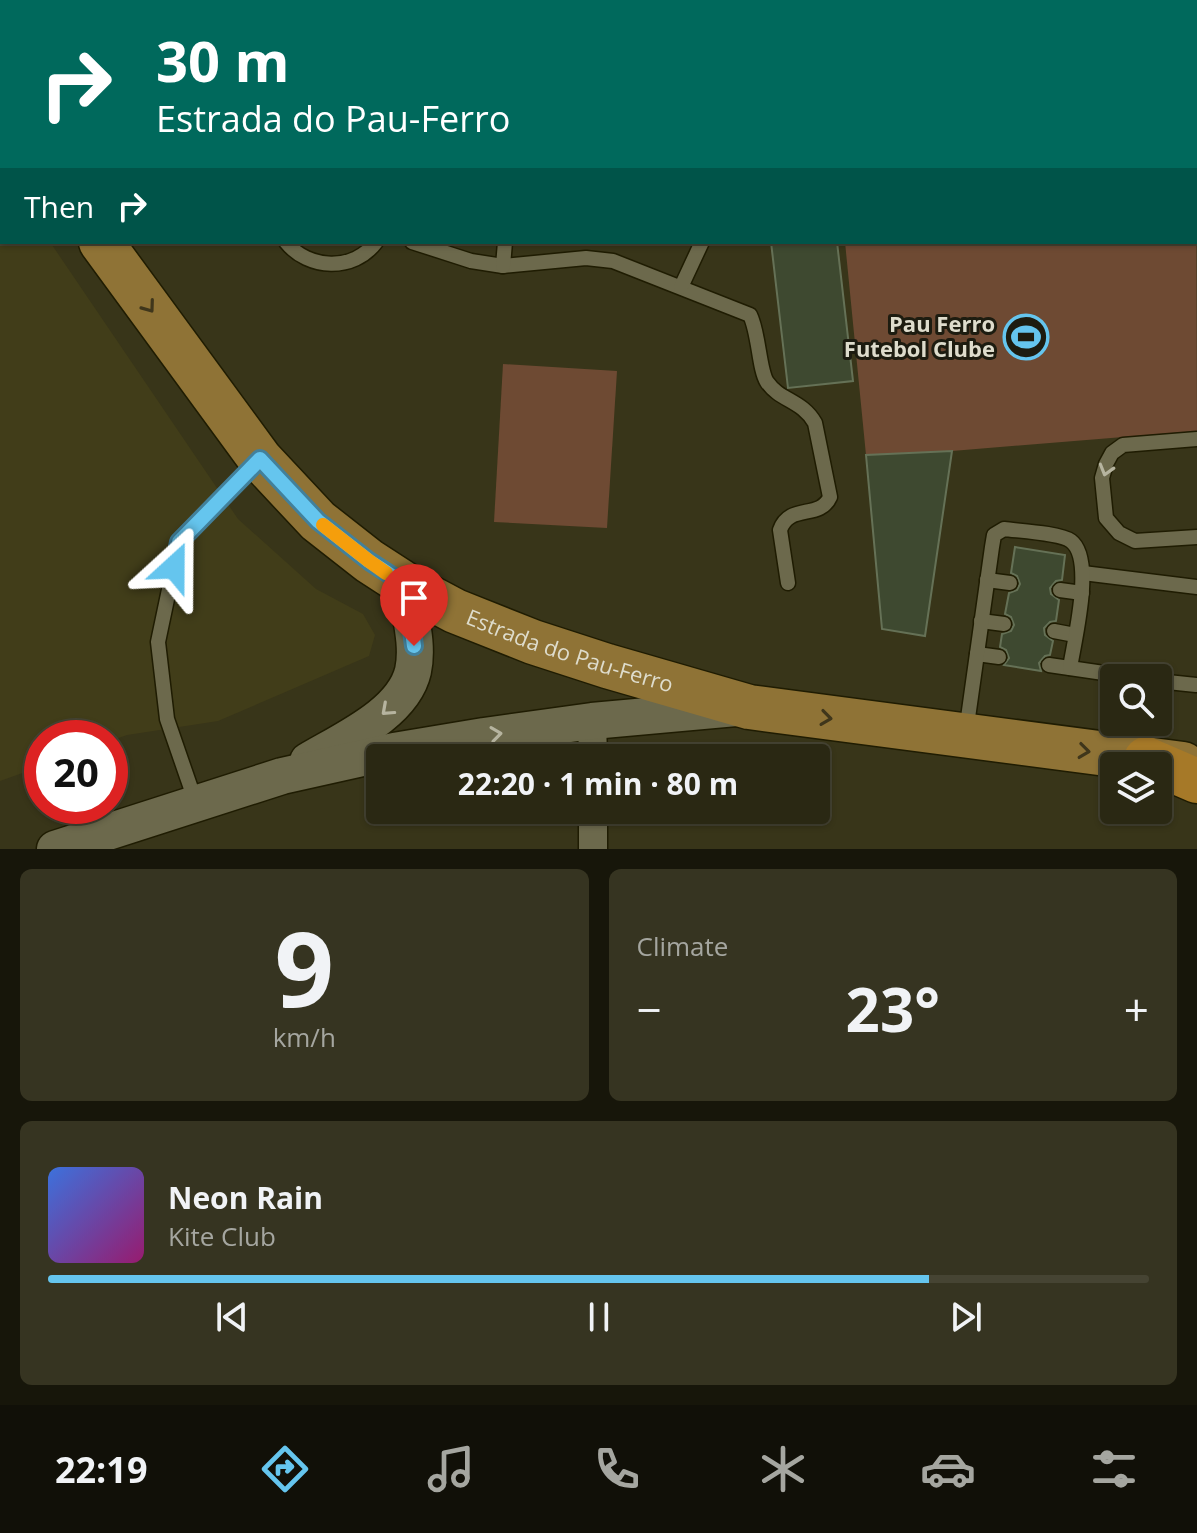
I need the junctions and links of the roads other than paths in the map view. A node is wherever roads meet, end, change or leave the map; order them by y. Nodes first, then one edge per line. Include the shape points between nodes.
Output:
1 (103, 244) edge
2 (287, 244) edge
3 (374, 244) edge
4 (418, 244) edge
5 (505, 244) edge
6 (701, 244) edge
7 (503, 266) junction
8 (681, 287) junction
9 (1197, 439) edge
10 (260, 459) junction
11 (1197, 537) edge
12 (1083, 573) junction
13 (987, 580) junction
14 (788, 583) dead end
15 (1010, 583) dead end
16 (406, 585) junction
17 (1197, 587) edge
18 (1060, 590) dead end
19 (1082, 593) junction
20 (981, 621) junction
21 (1004, 624) dead end
22 (1054, 631) dead end
23 (1075, 635) junction
24 (977, 654) junction
25 (999, 657) dead end
26 (1049, 665) dead end
27 (1070, 668) junction
28 (1100, 672) edge
29 (1172, 682) edge
30 (1196, 685) edge
31 (749, 707) junction
32 (592, 721) junction
33 (965, 736) junction
34 (593, 744) edge
35 (1142, 746) edge
36 (1197, 746) edge
37 (1197, 765) edge
38 (282, 776) junction
39 (1197, 781) edge
40 (196, 804) junction
41 (593, 824) edge
42 (55, 849) edge
43 (593, 849) edge

1 -> 10 main road, Estrada do Pau-Ferro
2 - 3 lane via 306,259 328,265 351,261
4 - 7 lane
5 - 7 lane
6 - 8 lane
7 - 8 lane via 586,258 613,261
8 - 14 lane via 750,315 765,380 809,412 815,423 830,497 822,507 781,524
9 -> 11 lane via 1123,445 1112,453 1102,478 1106,518 1119,533 1135,541
10 - 16 main road, Estrada do Pau-Ferro via 318,521
10 - 40 lane via 179,542 158,642 167,719
12 - 13 lane via 1070,541 1004,529 994,535
12 - 17 lane
12 - 19 lane
13 - 15 lane
13 - 20 lane
16 - 31 main road, Estrada do Pau-Ferro via 533,642
16 -> 38 street via 414,646 406,689 370,724
18 - 19 lane
19 - 23 lane
20 - 21 lane
20 - 24 lane
22 - 23 lane
23 - 27 lane
24 - 25 lane
24 - 33 lane
26 - 27 lane
27 - 28 lane
29 - 30 lane
31 - 32 street
31 -> 33 main road, Estrada do Pau-Ferro
32 - 34 street
38 -> 32 street via 394,751
33 -> 35 main road, Estrada do Pau-Ferro
35 - 36 main road
35 - 37 main road, Estrada do Pau-Ferro
35 - 39 highway
38 - 40 street
40 - 42 street
41 - 43 street

